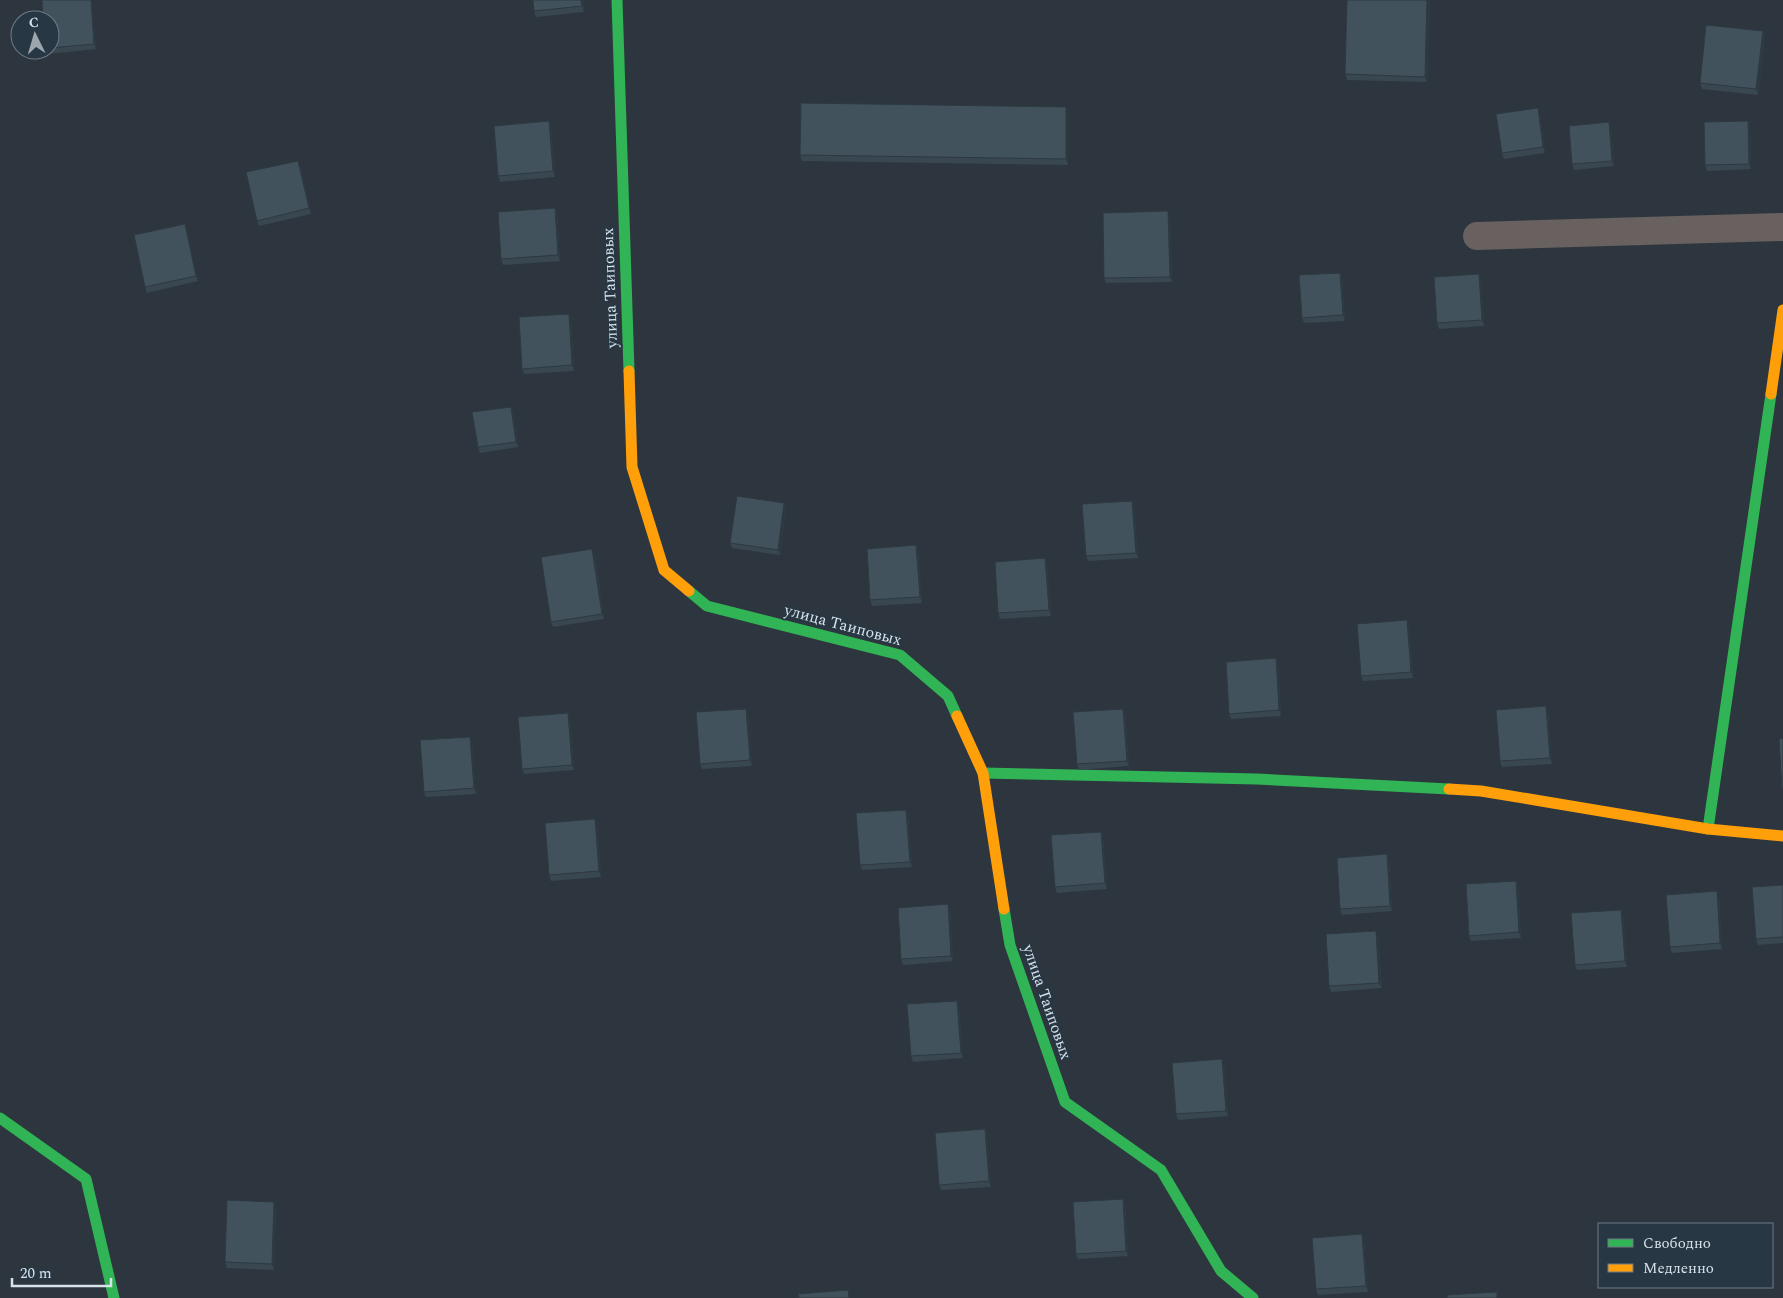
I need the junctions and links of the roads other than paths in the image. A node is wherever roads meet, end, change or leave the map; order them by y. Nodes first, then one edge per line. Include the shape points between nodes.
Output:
1 (617, 0) edge
2 (1783, 227) edge
3 (1477, 236) dead end
4 (1783, 310) edge
5 (983, 774) junction
6 (1708, 829) junction
7 (1783, 836) edge
8 (0, 1118) edge
9 (114, 1298) edge
10 (1253, 1298) edge

1 - 5 street, улица Таиповых via 632,467 664,570 707,606 900,655 948,696
2 - 3 street
4 - 6 street
5 - 6 street via 1257,779 1481,791
5 - 10 street, улица Таиповых via 1010,945 1065,1102 1161,1170 1221,1271
6 - 7 street
8 - 9 street via 86,1179

